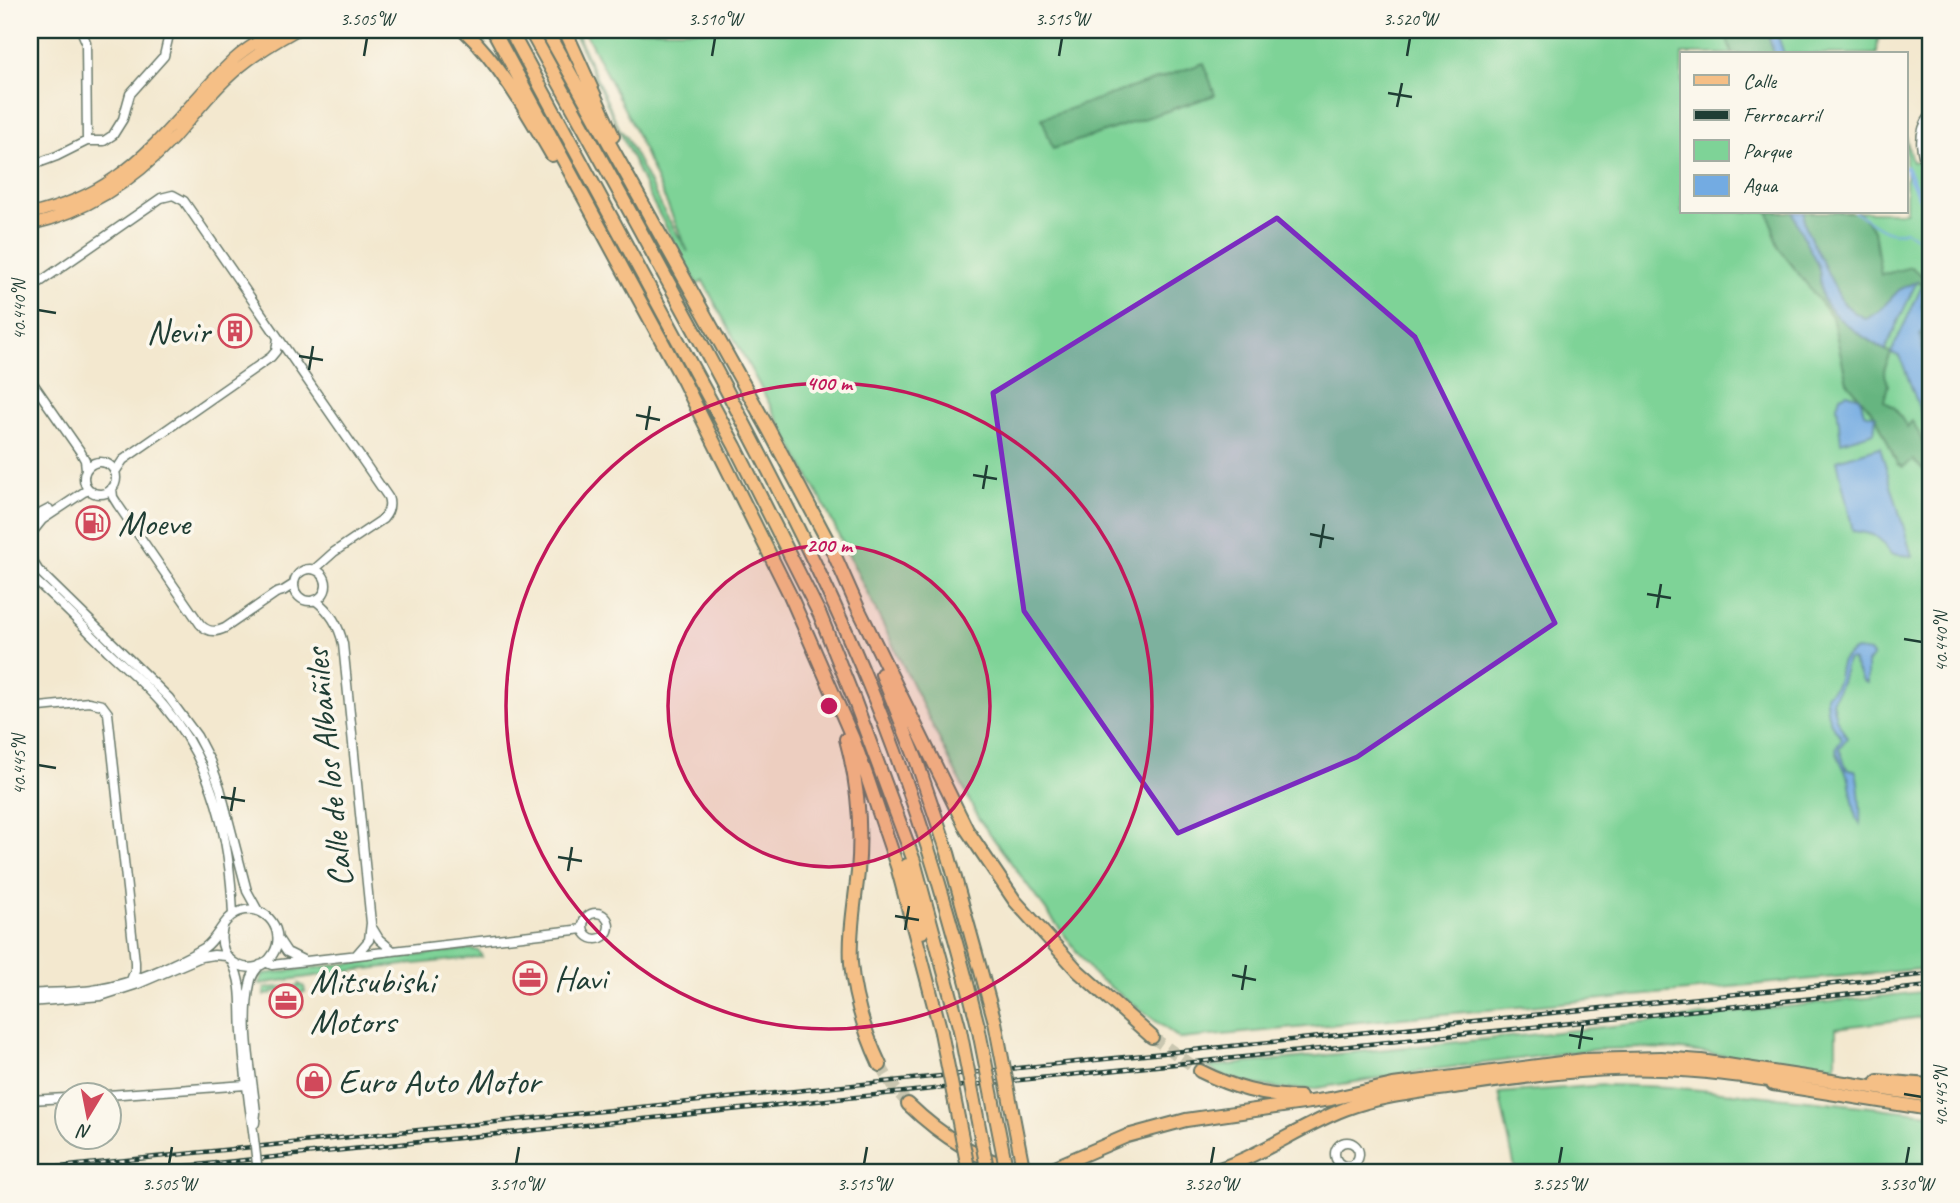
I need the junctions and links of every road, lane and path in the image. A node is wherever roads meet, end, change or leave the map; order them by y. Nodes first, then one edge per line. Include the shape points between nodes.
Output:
1 (82, 30) edge
2 (167, 30) edge
3 (278, 30) edge
4 (297, 30) edge
5 (464, 30) edge
6 (493, 30) edge
7 (510, 30) edge
8 (530, 30) edge
9 (546, 30) edge
10 (565, 30) edge
11 (1930, 116) edge
12 (87, 141) junction
13 (30, 166) edge
14 (1930, 177) edge
15 (30, 214) edge
16 (30, 225) edge
17 (671, 256) junction
18 (30, 289) edge
19 (636, 294) junction
20 (278, 338) junction
21 (291, 356) junction
22 (271, 357) junction
23 (30, 379) edge
24 (86, 469) junction
25 (115, 472) junction
26 (85, 482) junction
27 (112, 488) junction
28 (90, 490) junction
29 (30, 511) edge
30 (45, 511) junction
31 (30, 519) edge
32 (30, 535) edge
33 (30, 557) edge
34 (315, 569) junction
35 (30, 576) edge
36 (294, 584) junction
37 (324, 593) junction
38 (315, 600) junction
39 (858, 608) junction
40 (328, 611) junction
41 (831, 691) junction
42 (30, 708) edge
43 (901, 827) junction
44 (258, 911) junction
45 (233, 915) junction
46 (371, 923) junction
47 (223, 927) junction
48 (583, 929) dead end
49 (278, 937) junction
50 (393, 951) junction
51 (356, 955) junction
52 (229, 959) junction
53 (306, 961) junction
54 (135, 962) junction
55 (263, 964) junction
56 (148, 977) junction
57 (131, 980) junction
58 (30, 994) edge
59 (30, 1002) edge
60 (941, 1032) junction
61 (1152, 1037) tunnel mouth
62 (880, 1065) tunnel mouth
63 (1746, 1068) junction
64 (251, 1070) junction
65 (1200, 1071) tunnel mouth
66 (246, 1085) junction
67 (1366, 1090) junction
68 (122, 1094) edge
69 (52, 1099) edge
70 (30, 1100) edge
71 (255, 1100) junction
72 (1929, 1100) edge
73 (908, 1104) tunnel mouth
74 (1318, 1121) junction
75 (253, 1131) junction
76 (1043, 1172) edge
77 (258, 1173) edge
78 (969, 1173) edge
79 (988, 1173) edge
80 (1007, 1173) edge
81 (1024, 1173) edge
82 (1206, 1173) edge
83 (1230, 1173) edge

1 - 12 street
2 - 12 street via 164,56 130,94 119,127 104,141
3 - 15 main road via 234,59 165,133 113,179 61,206
4 - 16 main road via 239,68 173,139 120,186 90,204
5 - 19 highway via 494,64 531,119
6 - 19 highway
7 - 43 highway via 790,552 825,627
8 - 80 highway, bridge via 752,438 800,531 869,685 900,762 956,939
9 - 17 highway
10 - 17 highway
11 - 14 street via 1921,148
12 - 13 street
17 - 39 highway via 830,545
18 - 20 street via 156,201 173,195 184,201
19 - 41 highway via 752,516
20 - 21 street
20 - 22 street
21 - 22 street
21 - 34 street via 390,502 383,519
22 - 25 street via 123,460
23 - 24 street via 80,451
24 - 25 street via 104,462
24 - 26 street
25 - 27 street
26 - 28 street
26 - 30 street
27 - 28 street via 99,494
27 - 36 street via 118,505 208,630 225,628
28 - 32 street via 41,520
29 - 30 street
30 - 31 street
33 - 44 street via 169,698 197,736 220,788 247,891
34 - 36 street via 301,572
34 - 37 street via 325,579
35 - 45 street via 163,704 190,741 221,821 231,871
36 - 38 street via 300,597
37 - 38 street
37 - 40 street, Calle de los Albañiles
38 - 40 street, Calle de los Albañiles
39 - 61 highway via 967,830 1015,901 1078,971
39 - 81 highway, bridge via 948,853 995,1022
40 - 46 street, Calle de los Albañiles via 343,644
41 - 60 highway via 853,739 897,866
41 - 62 highway via 858,799 860,844 851,962 865,1034
42 - 54 street via 89,702 102,705 108,713
43 - 60 highway
43 - 79 highway, bridge via 960,1030
44 - 45 street
44 - 49 street via 273,922
45 - 47 street
46 - 50 street, Calle de los Albañiles via 379,939
46 - 51 street, Calle de los Albañiles via 369,940
47 - 52 street via 221,947
47 - 56 street via 210,943
48 - 50 street
49 - 53 street via 287,952
49 - 55 street via 274,953
50 - 51 street
51 - 53 street
52 - 55 street via 241,966
52 - 56 street via 201,957
52 - 66 street via 241,986
53 - 55 street
54 - 56 street
54 - 57 street
55 - 64 street via 252,975 249,991
56 - 57 street
56 - 59 street via 101,996
57 - 58 street via 100,989
60 - 78 highway, bridge
63 - 67 highway via 1661,1058 1584,1060
63 - 72 highway
63 - 72 highway via 1915,1084
64 - 66 street
64 - 71 street
65 - 67 highway via 1244,1090 1274,1095 1308,1097
66 - 68 street
66 - 71 street
66 - 75 street
67 - 76 highway via 1186,1120 1126,1136
69 - 70 street
71 - 75 street
72 - 74 highway via 1661,1069 1614,1069 1390,1097
73 - 81 highway via 958,1145
74 - 82 highway
74 - 83 highway via 1261,1159
75 - 77 street, bridge

